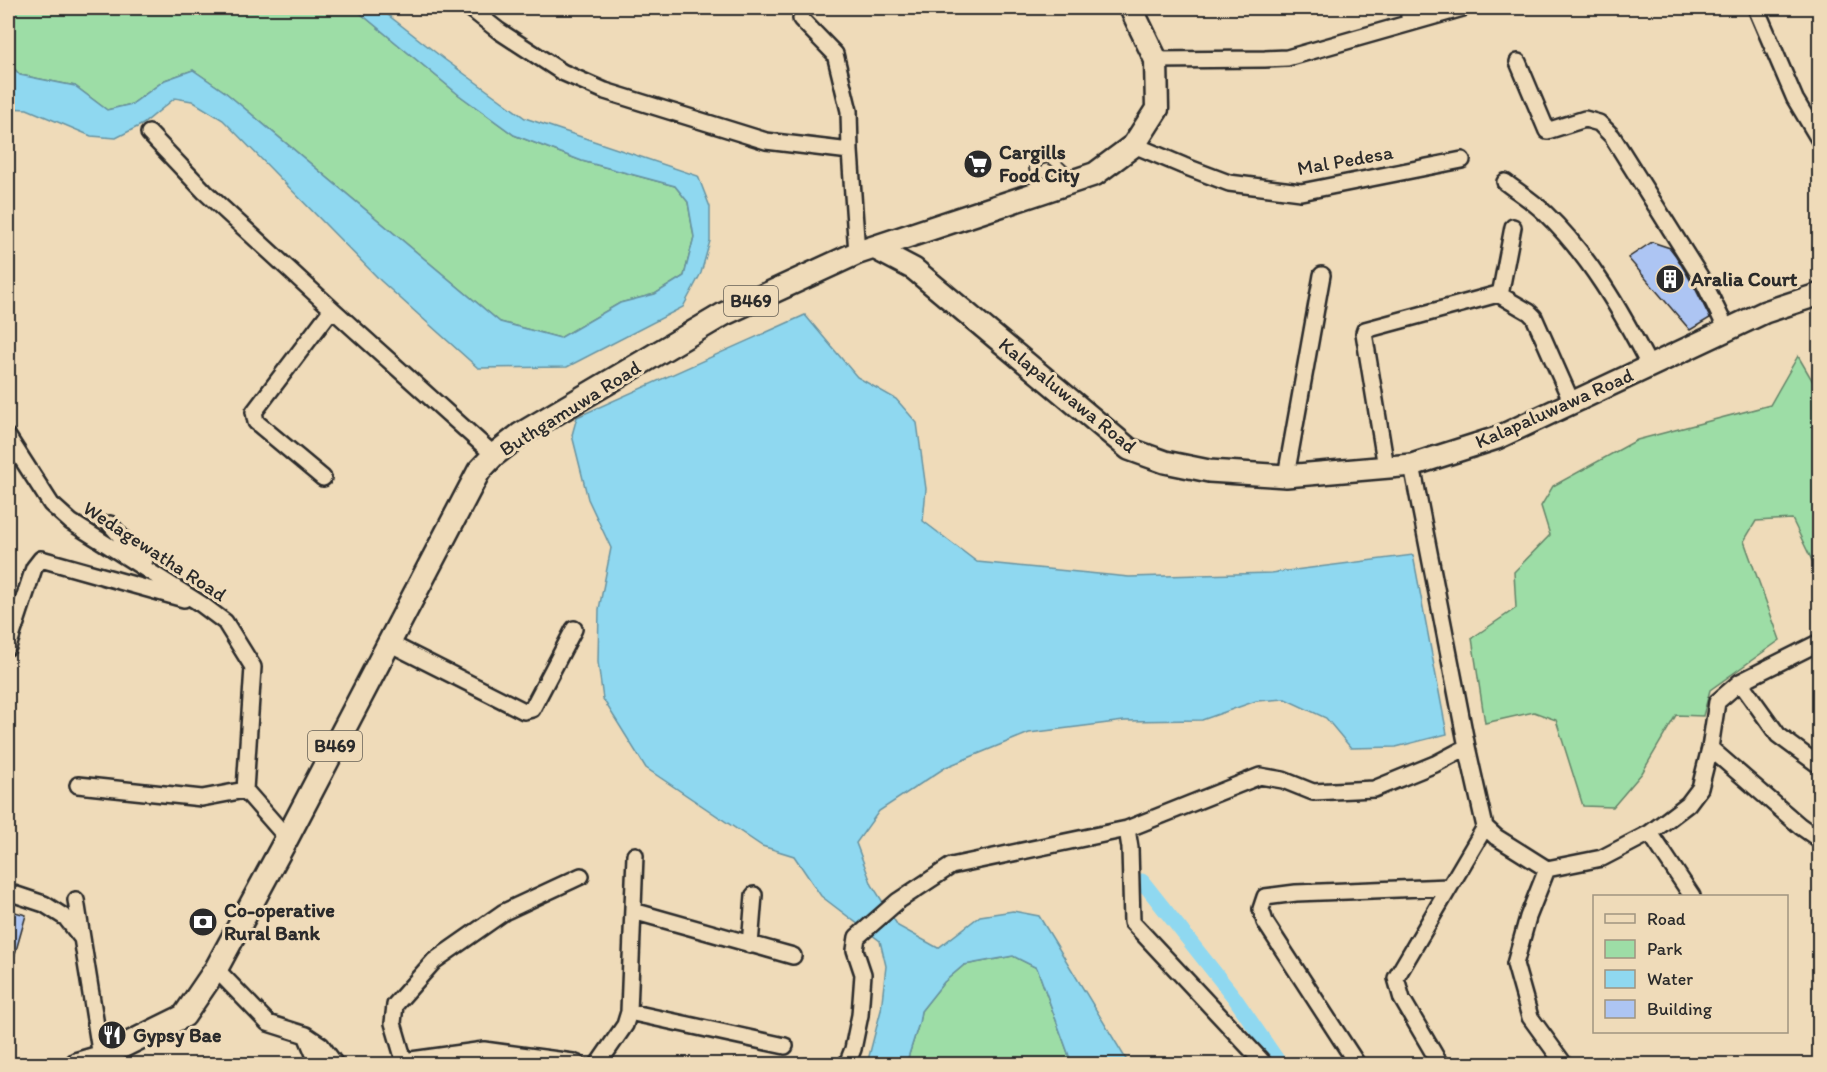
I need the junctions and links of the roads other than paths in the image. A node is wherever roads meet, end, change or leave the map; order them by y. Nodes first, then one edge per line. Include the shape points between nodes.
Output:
1 (470, 8) edge
2 (1131, 8) edge
3 (1409, 8) edge
4 (1463, 8) edge
5 (1756, 8) edge
6 (801, 19) dead end
7 (1409, 23) junction
8 (1156, 60) junction
9 (1518, 62) dead end
10 (150, 133) dead end
11 (1820, 141) edge
12 (1134, 145) junction
13 (850, 151) junction
14 (1462, 160) dead end
15 (1074, 180) junction
16 (1504, 182) dead end
17 (1038, 192) junction
18 (1513, 227) dead end
19 (916, 232) junction
20 (866, 250) junction
21 (914, 269) junction
22 (1322, 275) dead end
23 (1498, 294) junction
24 (1820, 294) edge
25 (332, 309) junction
26 (1727, 330) junction
27 (1649, 365) junction
28 (1572, 403) junction
29 (8, 437) edge
30 (494, 455) junction
31 (1412, 465) junction
32 (1386, 467) junction
33 (1286, 476) junction
34 (323, 478) dead end
35 (110, 524) dead end
36 (201, 604) junction
37 (574, 629) dead end
38 (1820, 642) edge
39 (389, 643) junction
40 (8, 647) edge
41 (1740, 682) junction
42 (1467, 747) junction
43 (1710, 748) junction
44 (1820, 765) edge
45 (78, 785) dead end
46 (245, 790) junction
47 (1485, 827) junction
48 (1127, 829) junction
49 (1650, 833) junction
50 (287, 838) junction
51 (1820, 840) edge
52 (635, 855) dead end
53 (1547, 869) junction
54 (581, 876) dead end
55 (1449, 887) junction
56 (8, 892) edge
57 (754, 895) dead end
58 (1691, 895) edge
59 (76, 900) dead end
60 (633, 911) junction
61 (83, 940) junction
62 (750, 945) junction
63 (793, 956) dead end
64 (216, 969) junction
65 (629, 1012) junction
66 (306, 1035) junction
67 (785, 1046) dead end
68 (101, 1057) junction
69 (404, 1063) edge
70 (76, 1065) edge
71 (318, 1065) edge
72 (335, 1065) edge
73 (578, 1065) edge
74 (598, 1065) edge
75 (847, 1065) edge
76 (1264, 1065) edge
77 (1357, 1065) edge
78 (1440, 1065) edge
79 (1564, 1065) edge

1 - 13 street via 562,72 605,91 766,141
2 - 8 main road, Buthgamuwa Road / B469
3 - 7 street
4 - 7 street
5 - 11 street via 1795,99
6 - 13 street via 835,54 849,111
7 - 8 street via 1287,58
8 - 12 main road, Buthgamuwa Road / B469 via 1157,109
9 - 26 street via 1547,131 1585,119 1599,123 1612,136 1703,281
10 - 25 street via 205,192
12 - 14 street, Mal Pedesa via 1229,183 1301,192
12 - 15 main road, Buthgamuwa Road / B469 via 1095,174
13 - 20 street
15 - 17 main road, Buthgamuwa Road / B469
15 - 17 lane via 1054,161 1039,160 1034,168
16 - 27 street via 1544,211 1571,241 1599,278
17 - 19 main road, Buthgamuwa Road / B469
18 - 23 street
19 - 20 main road, Buthgamuwa Road / B469
19 - 21 street
20 - 21 street, Kalapaluwawa Road
20 - 30 main road, Buthgamuwa Road / B469 via 724,314 521,434
21 - 33 street, Kalapaluwawa Road via 1129,449 1209,471
22 - 33 street
23 - 28 street via 1534,317
23 - 32 street via 1365,330
24 - 26 street, Kalapaluwawa Road via 1765,312
25 - 30 street
25 - 34 street via 254,412 256,422
26 - 27 street, Kalapaluwawa Road
27 - 28 street, Kalapaluwawa Road
28 - 31 street, Kalapaluwawa Road via 1497,438
29 - 36 street, Wedagewatha Road via 51,504 71,522
30 - 39 main road, Buthgamuwa Road / B469 via 479,471
31 - 32 street, Kalapaluwawa Road
31 - 42 street
32 - 33 street, Kalapaluwawa Road
35 - 36 street via 136,554
36 - 40 street via 41,559 34,568
36 - 46 street, Wedagewatha Road via 225,622 253,667
37 - 39 street via 532,709 524,711
38 - 41 street
39 - 50 main road, Buthgamuwa Road / B469
41 - 43 street via 1717,702
41 - 44 street via 1778,735
42 - 47 street
42 - 48 street via 1374,789 1313,792 1260,776
43 - 49 street via 1700,788 1688,804
43 - 51 street
45 - 46 street via 202,798
46 - 50 street
47 - 53 street
47 - 55 street
48 - 75 street via 951,866 898,901 857,937 855,950 863,974 860,1016
48 - 76 street via 1132,922
49 - 53 street via 1602,858
49 - 58 street
50 - 64 main road, Buthgamuwa Road / B469
52 - 60 street
53 - 79 street via 1515,964 1530,1017
54 - 69 street via 504,912 434,961 395,1005 393,1023
55 - 77 street via 1264,897 1261,909 1265,922
55 - 78 street via 1396,978 1402,999
56 - 61 street via 44,904 66,918
57 - 62 street
59 - 61 street
60 - 62 street
60 - 65 street
61 - 68 street
62 - 63 street
64 - 66 street via 268,1023
64 - 68 main road, Buthgamuwa Road / B469 via 184,1017
65 - 67 street
65 - 74 street via 625,1025
66 - 71 street
66 - 72 street via 321,1045
68 - 70 main road, Buthgamuwa Road / B469
69 - 73 street via 484,1050

